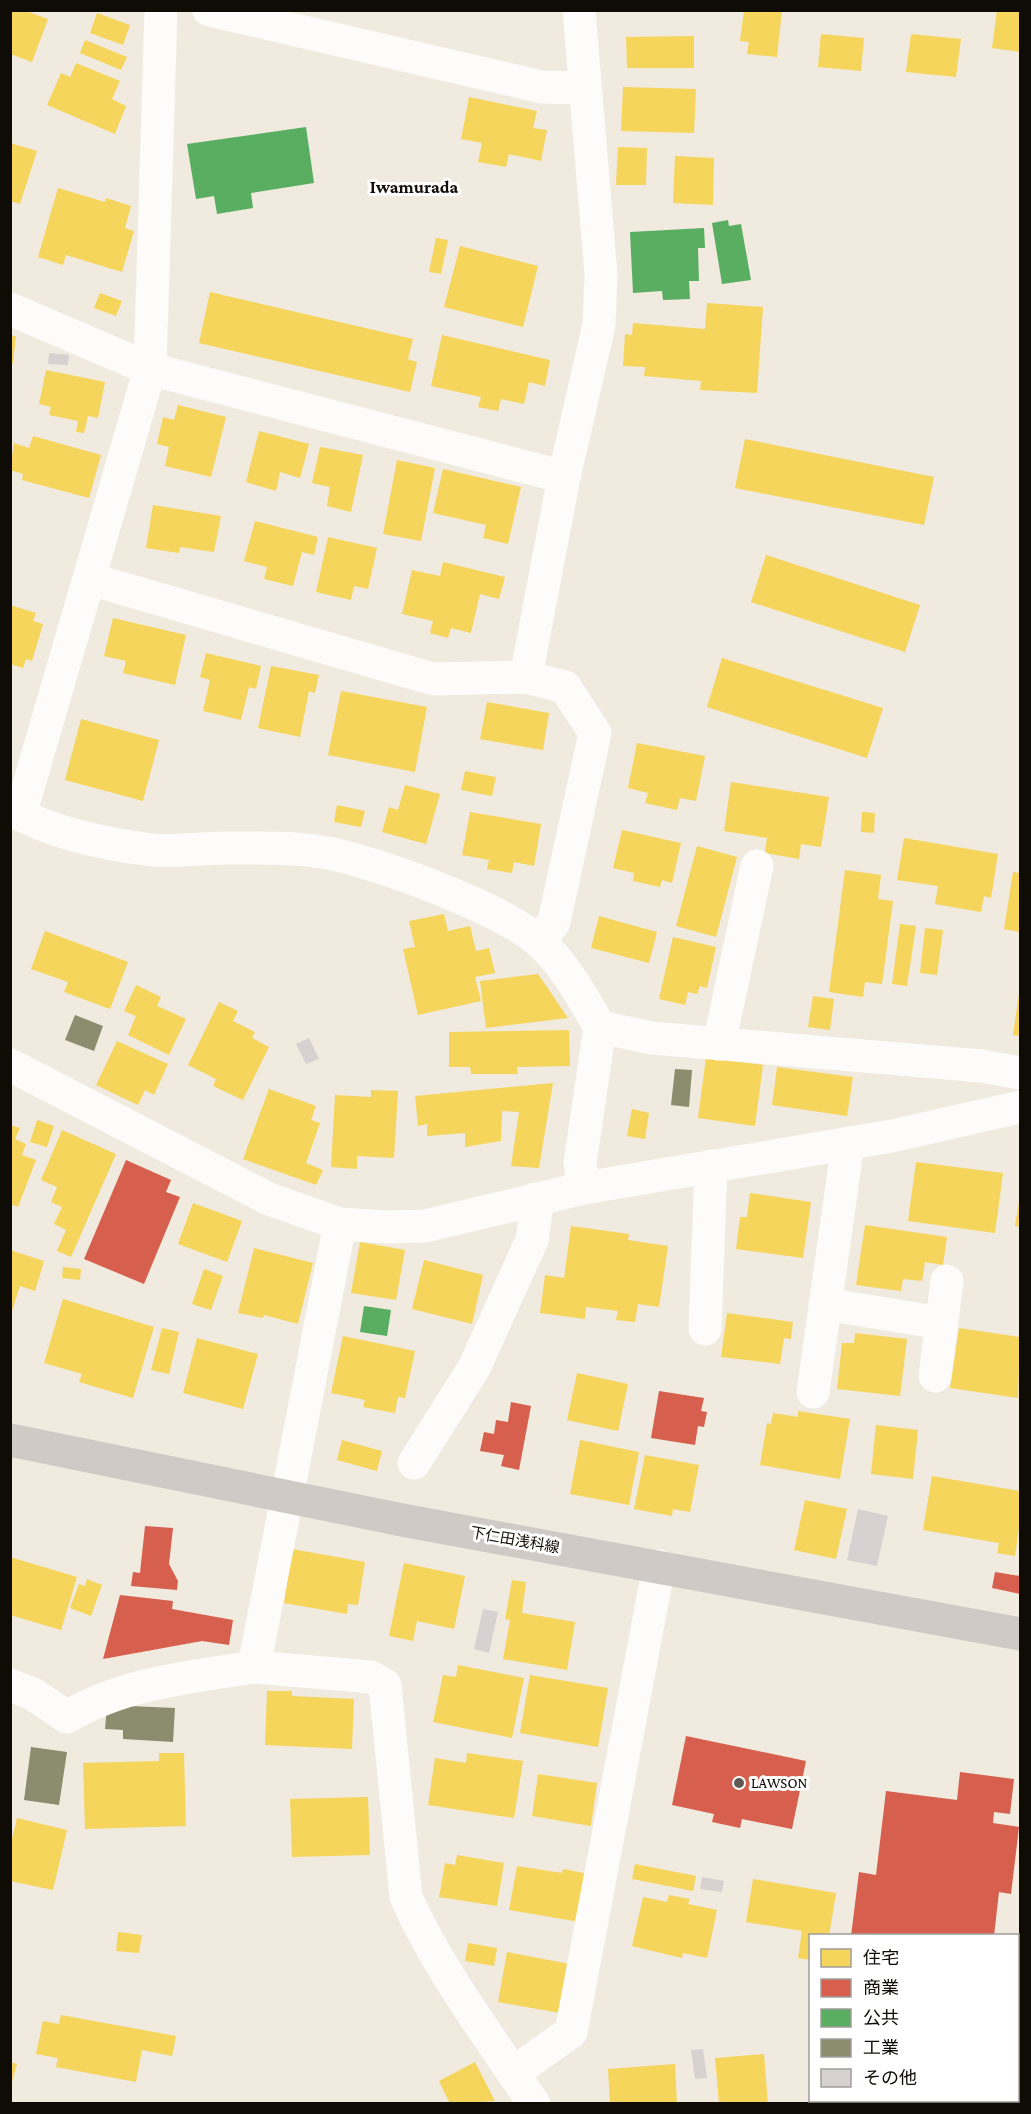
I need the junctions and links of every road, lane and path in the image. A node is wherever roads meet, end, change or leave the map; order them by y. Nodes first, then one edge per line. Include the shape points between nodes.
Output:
1 (161, 10) edge
2 (209, 10) edge
3 (579, 10) edge
4 (584, 88) junction
5 (10, 309) edge
6 (150, 369) junction
7 (564, 477) junction
8 (90, 579) junction
9 (526, 678) junction
10 (15, 812) edge
11 (757, 866) dead end
12 (539, 941) junction
13 (600, 1027) junction
14 (719, 1044) junction
15 (10, 1065) edge
16 (1020, 1073) edge
17 (1020, 1107) edge
18 (848, 1143) junction
19 (711, 1166) junction
20 (584, 1188) junction
21 (534, 1199) junction
22 (340, 1224) junction
23 (947, 1281) dead end
24 (825, 1304) junction
25 (941, 1323) junction
26 (705, 1329) dead end
27 (935, 1376) dead end
28 (813, 1392) dead end
29 (10, 1440) edge
30 (414, 1463) dead end
31 (287, 1498) junction
32 (659, 1566) junction
33 (1020, 1634) edge
34 (254, 1667) junction
35 (10, 1685) edge
36 (513, 2073) junction
37 (534, 2103) edge

1 - 6 street
2 - 4 street via 542,87
3 - 4 street
4 - 7 street via 601,274 599,325
5 - 6 street
6 - 7 street
6 - 8 street
7 - 9 street
8 - 9 street via 433,679
8 - 10 street
9 - 12 street via 565,687 595,733 554,922
10 - 12 street via 77,835 146,850 323,852 380,868 482,906
11 - 14 street
12 - 13 street via 570,976
13 - 14 street via 652,1038
13 - 20 street via 580,1163
14 - 16 street via 982,1066
15 - 22 street via 269,1199
17 - 18 street
18 - 19 street
18 - 24 street
19 - 20 street
19 - 26 street
20 - 21 street
21 - 22 street via 425,1226
21 - 30 street via 532,1240 474,1368
22 - 31 street
23 - 25 street
24 - 25 street
24 - 28 street
25 - 27 street
29 - 31 main road, 下仁田浅科線
31 - 32 main road, 下仁田浅科線
31 - 34 street
32 - 33 main road, 下仁田浅科線
32 - 36 street via 571,2032
34 - 35 street via 119,1693 67,1717 33,1694
34 - 36 street via 371,1677 385,1685 406,1897 456,1989
36 - 37 street

